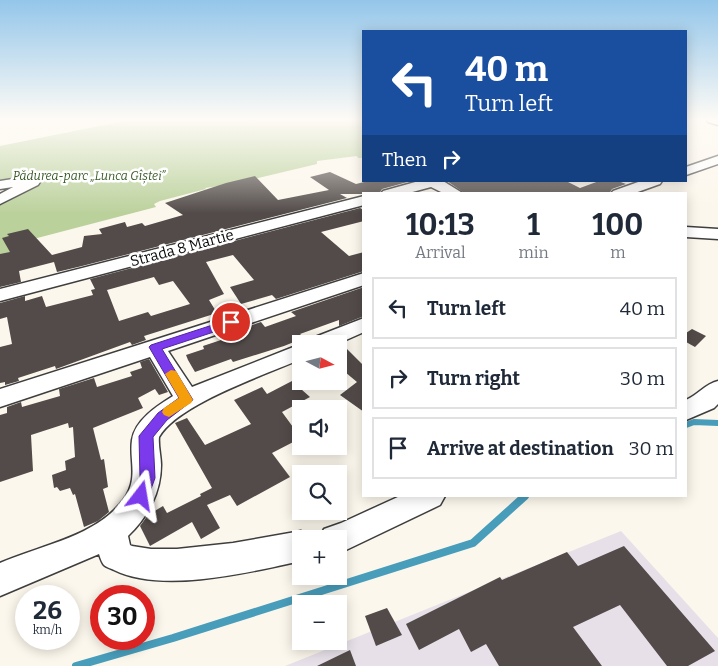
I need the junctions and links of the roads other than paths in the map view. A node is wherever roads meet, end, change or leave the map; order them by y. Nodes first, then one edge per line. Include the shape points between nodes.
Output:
1 (718, 160) edge
2 (687, 171) edge
3 (434, 182) edge
4 (652, 182) edge
5 (0, 186) edge
6 (396, 192) edge
7 (453, 192) edge
8 (624, 192) edge
9 (0, 200) edge
10 (362, 201) edge
11 (687, 232) edge
12 (718, 234) edge
13 (362, 280) edge
14 (0, 295) edge
15 (362, 325) edge
16 (339, 335) edge
17 (155, 347) junction
18 (292, 355) edge
19 (718, 389) edge
20 (0, 398) edge
21 (187, 400) junction
22 (687, 410) edge
23 (428, 497) edge
24 (112, 531) junction
25 (347, 536) edge
26 (292, 548) edge
27 (0, 580) edge

1 - 2 street
3 - 6 street
3 - 7 street
4 - 8 street
5 - 9 street via 33,182
10 - 14 street, Strada 8 Martie
11 - 12 street
13 - 17 street
15 - 16 street
17 - 20 street
17 - 21 street
18 - 21 street
19 - 22 street via 705,402
21 - 24 street via 163,416 146,436 147,478 141,496 129,515
23 - 25 street
24 - 26 street via 115,554 133,563 218,561
24 - 27 street via 74,552

